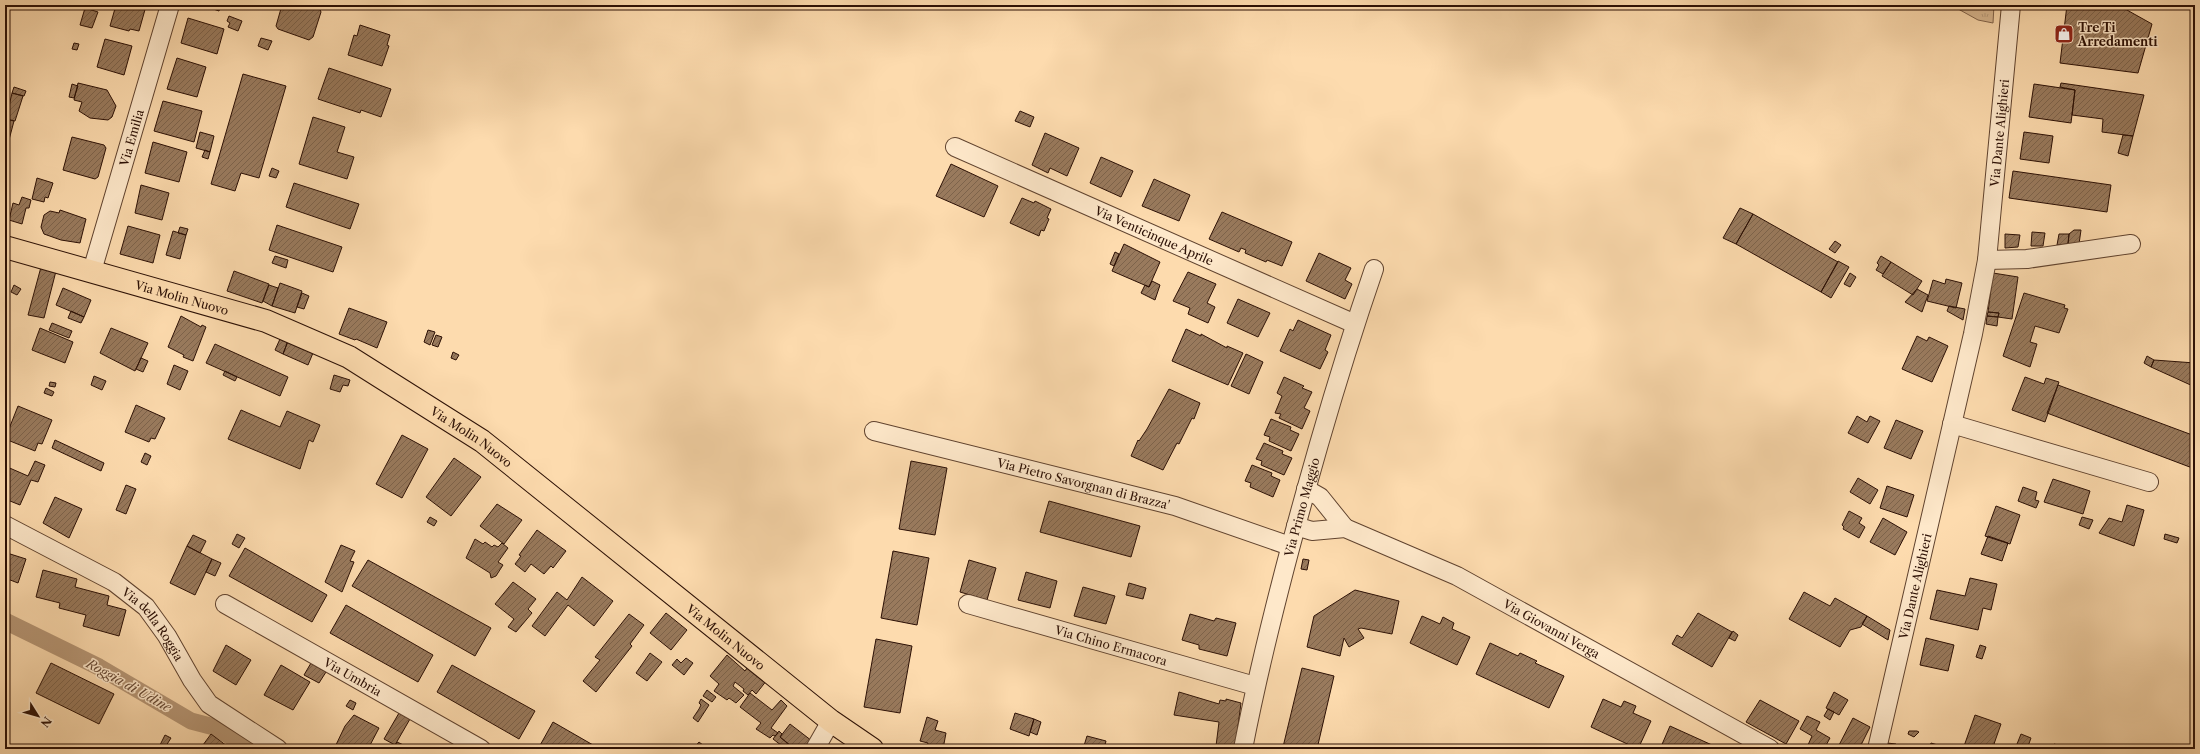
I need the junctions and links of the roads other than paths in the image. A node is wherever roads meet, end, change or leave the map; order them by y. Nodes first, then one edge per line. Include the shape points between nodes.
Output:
1 (170, 5) edge
2 (2011, 5) edge
3 (955, 147) dead end
4 (2131, 244) dead end
5 (5, 247) edge
6 (1987, 260) junction
7 (1374, 269) dead end
8 (92, 271) junction
9 (1354, 324) junction
10 (1952, 424) junction
11 (874, 431) dead end
12 (2149, 482) dead end
13 (1306, 489) junction
14 (5, 525) edge
15 (1296, 526) junction
16 (1345, 528) junction
17 (1290, 546) junction
18 (225, 604) dead end
19 (968, 604) dead end
20 (1255, 686) junction
21 (831, 721) junction
22 (1756, 744) edge
23 (278, 749) edge
24 (481, 749) edge
25 (815, 749) edge
26 (872, 749) edge
27 (1243, 749) edge
28 (1770, 749) edge
29 (1877, 749) edge

1 - 8 street, Via Emilia
2 - 6 street, Via Dante Alighieri
3 - 9 street, Via Venticinque Aprile
4 - 6 street via 2027,259
5 - 8 main road, Via Molin Nuovo
6 - 10 street, Via Dante Alighieri
7 - 9 street, Via Primo Maggio
8 - 21 main road, Via Molin Nuovo via 266,321 349,358 482,441
9 - 13 street, Via Primo Maggio
10 - 12 street
10 - 29 street, Via Dante Alighieri
11 - 17 street, Via Pietro Savorgnan di Brazza' via 1175,506
13 - 15 street, Via Primo Maggio
13 - 16 street, Via Giovanni Verga via 1320,497
14 - 23 street, Via della Roggia via 114,582 146,607 167,636 208,704
15 - 16 street, Via Giovanni Verga via 1312,531
15 - 17 street, Via Primo Maggio
16 - 22 street, Via Giovanni Verga via 1457,576
17 - 20 street, Via Primo Maggio
18 - 24 street, Via Umbria
19 - 20 street, Via Chino Ermacora
20 - 27 street, Via Primo Maggio
21 - 25 street
21 - 26 main road, Via Molin Nuovo
22 - 28 street, Via Giovanni Verga

